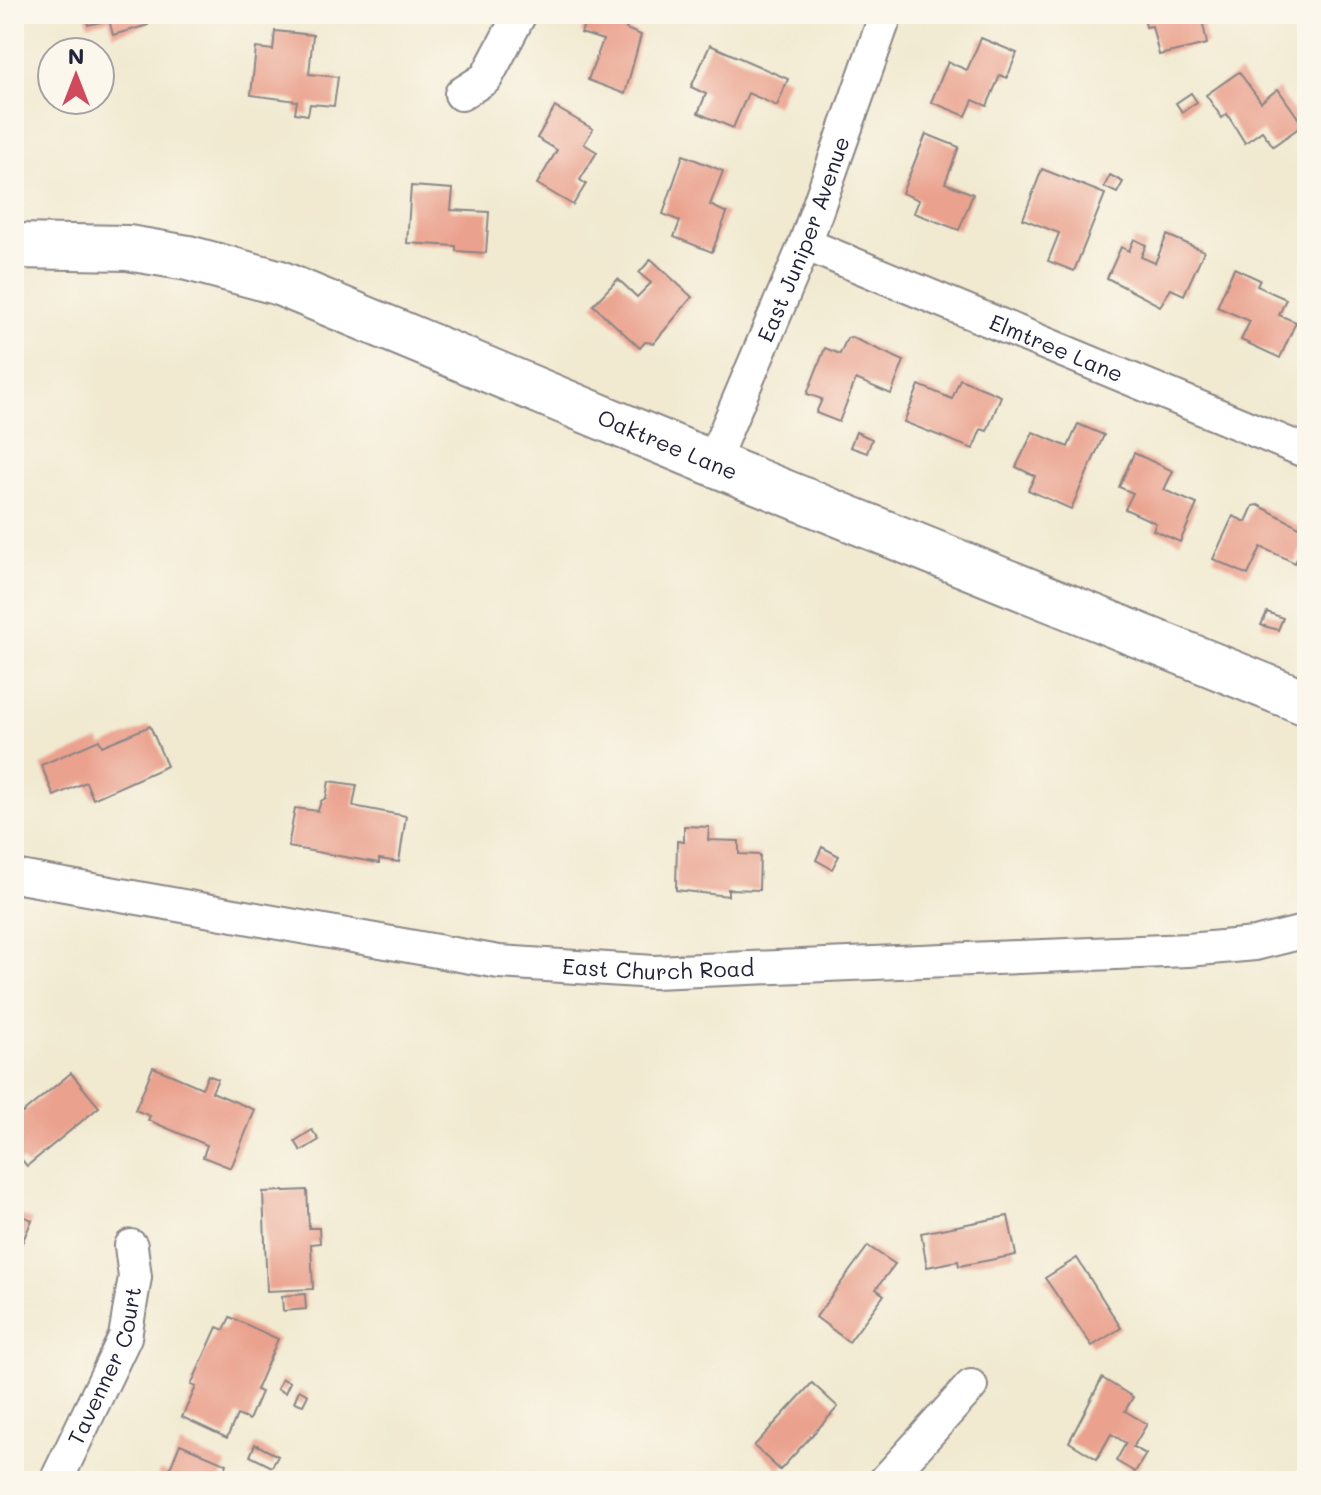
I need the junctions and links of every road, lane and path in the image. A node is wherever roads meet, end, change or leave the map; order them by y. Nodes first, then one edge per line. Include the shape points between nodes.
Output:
1 (520, 14) edge
2 (886, 14) edge
3 (461, 94) dead end
4 (805, 244) junction
5 (14, 246) edge
6 (1307, 452) edge
7 (712, 463) junction
8 (1307, 703) edge
9 (14, 876) edge
10 (1307, 931) edge
11 (131, 1246) dead end
12 (971, 1386) dead end
13 (56, 1481) edge
14 (885, 1481) edge

1 - 3 street via 486,78
2 - 4 street, East Juniper Avenue
4 - 6 street, Elmtree Lane
4 - 7 street, East Juniper Avenue
5 - 7 street, Oaktree Lane via 128,248 277,282
7 - 8 street, Oaktree Lane
9 - 10 street, East Church Road via 499,962 654,972 1188,950 1255,944
11 - 13 street, Tavenner Court via 135,1277 125,1337
12 - 14 street

